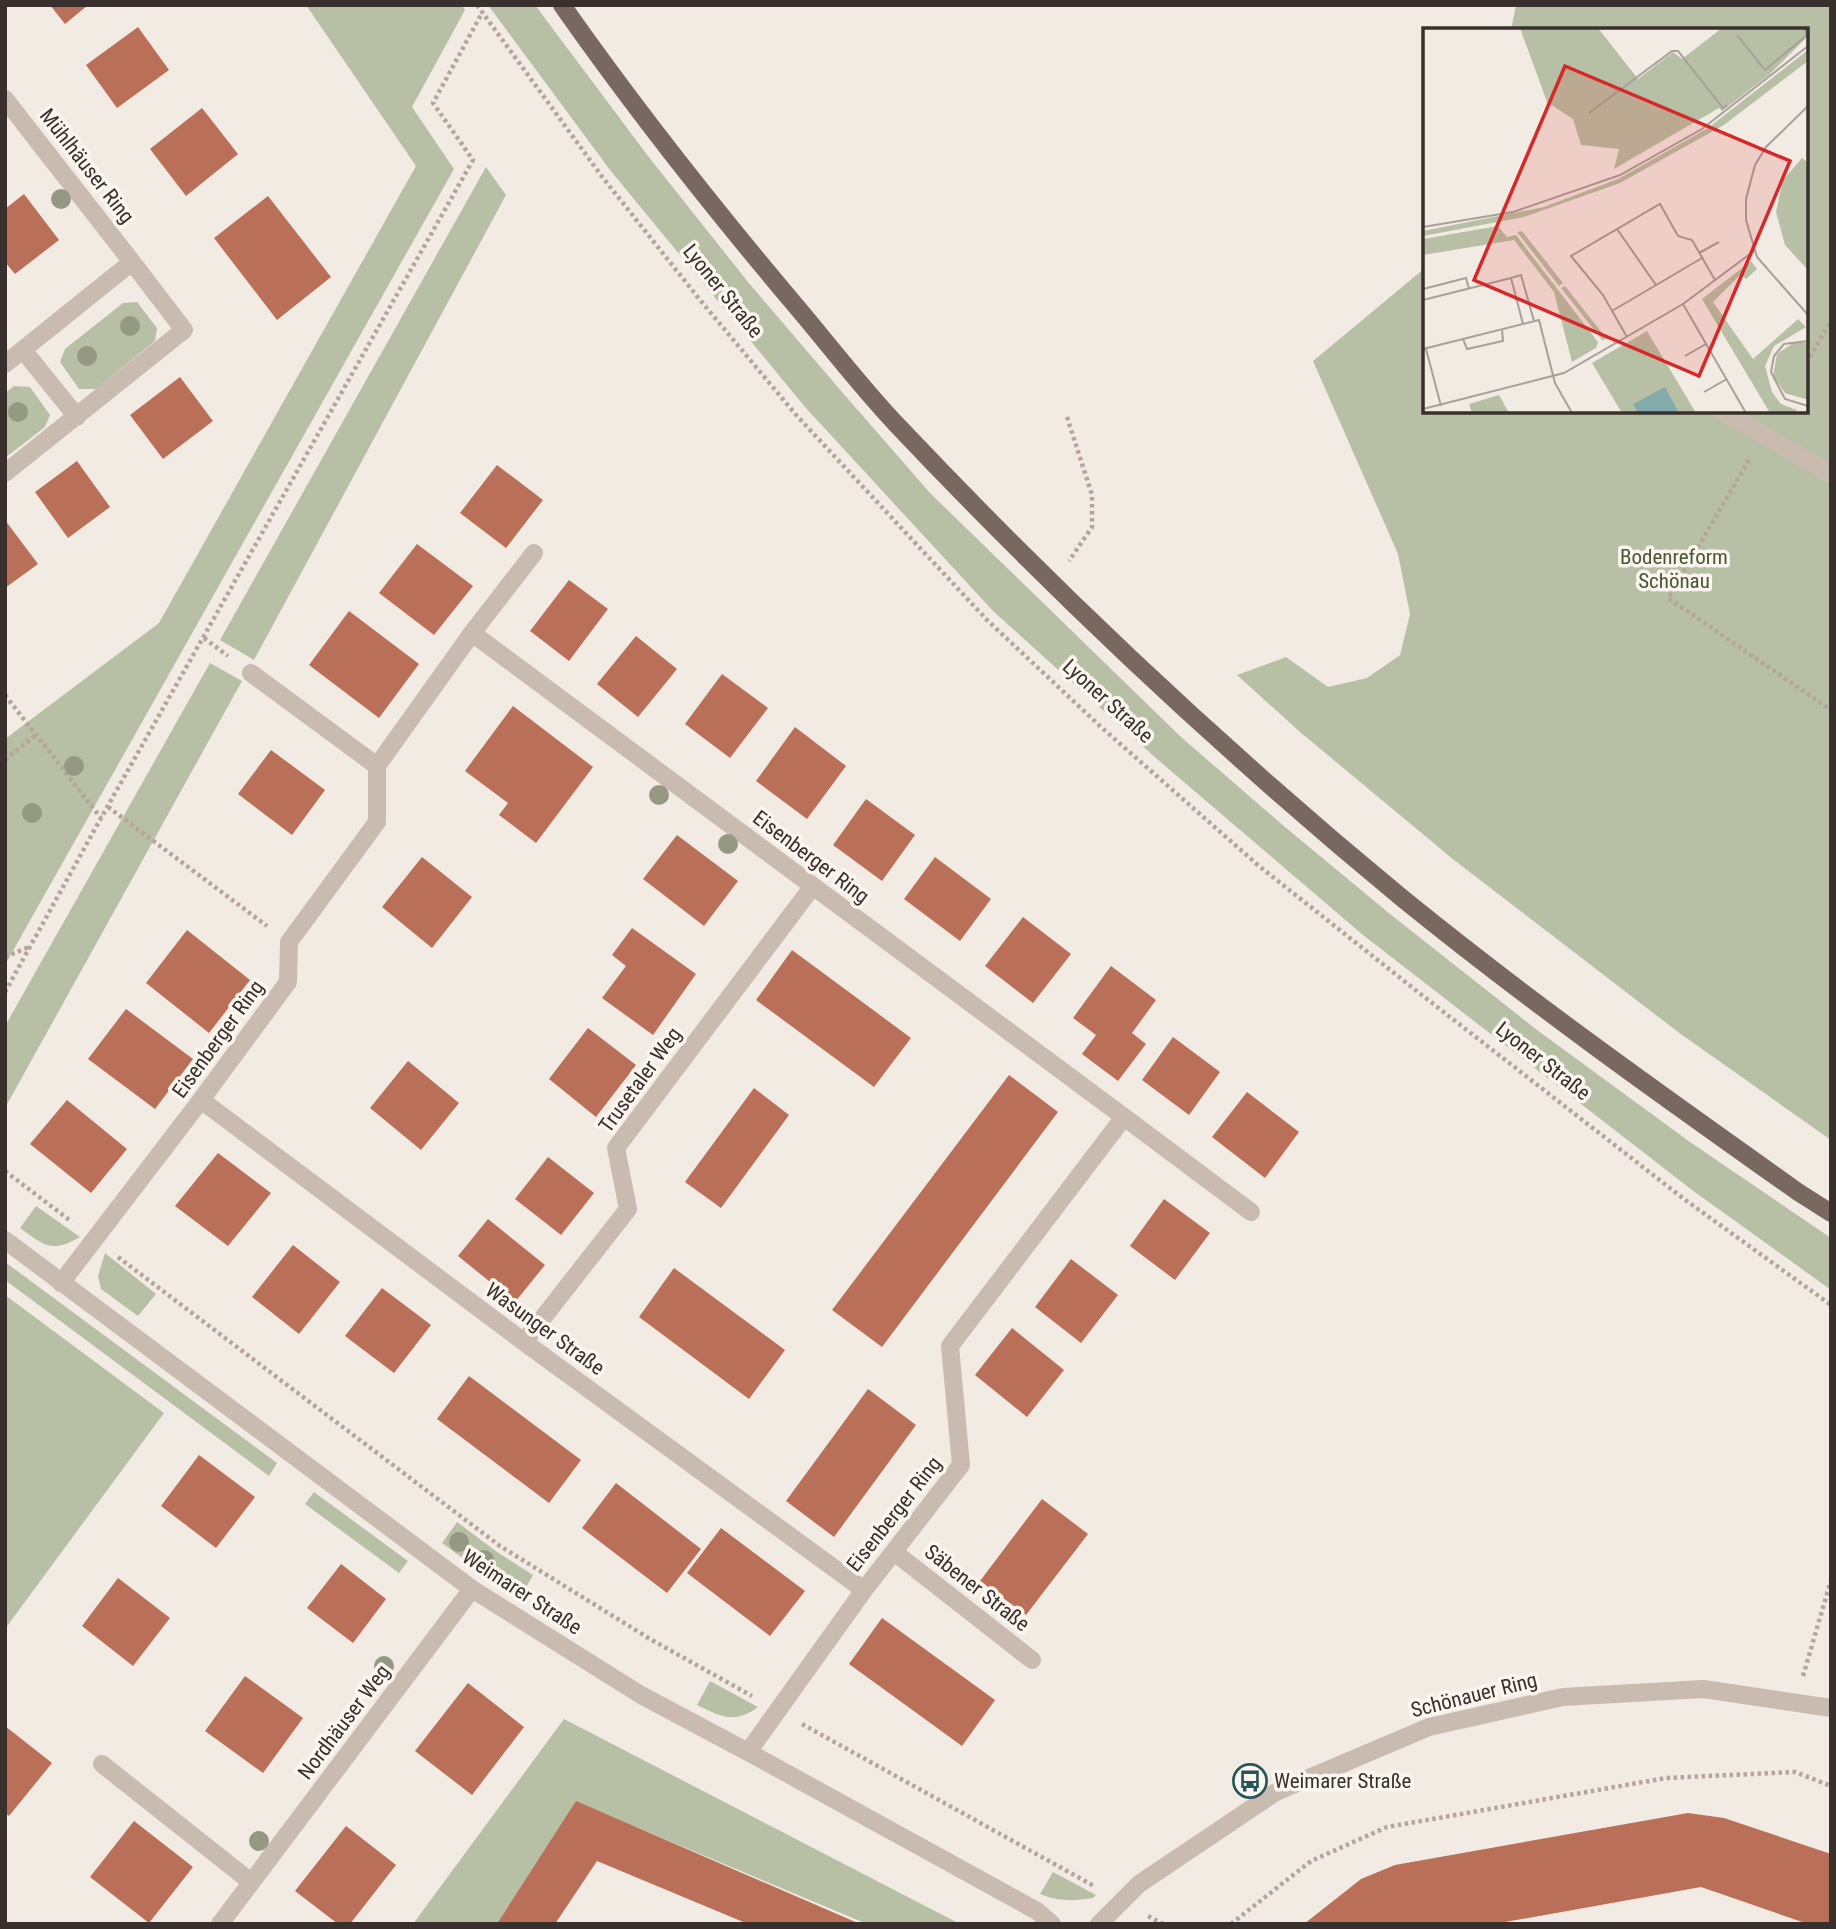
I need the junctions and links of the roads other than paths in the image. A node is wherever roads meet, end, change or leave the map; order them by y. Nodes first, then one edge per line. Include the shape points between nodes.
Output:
1 (562, 5) edge
2 (5, 99) edge
3 (132, 262) junction
4 (23, 350) junction
5 (5, 364) edge
6 (1726, 413) edge
7 (77, 417) junction
8 (5, 473) edge
9 (1831, 474) edge
10 (534, 554) dead end
11 (472, 632) junction
12 (251, 673) dead end
13 (377, 766) junction
14 (813, 886) junction
15 (201, 1100) junction
16 (1124, 1117) junction
17 (1251, 1212) dead end
18 (1831, 1213) edge
19 (5, 1240) edge
20 (61, 1283) junction
21 (524, 1342) junction
22 (894, 1552) junction
23 (472, 1589) junction
24 (864, 1590) junction
25 (1032, 1660) dead end
26 (1831, 1708) edge
27 (748, 1752) junction
28 (102, 1763) dead end
29 (251, 1882) junction
30 (220, 1924) edge
31 (1052, 1924) edge
32 (1099, 1924) edge

1 - 18 main road, Lyoner Straße via 611,75 749,250 894,421 1053,584 1215,738 1403,898 1598,1050
2 - 3 street, Mühlhäuser Ring
3 - 4 street
3 - 7 street, Mühlhäuser Ring via 184,330
4 - 5 street
4 - 7 street
6 - 9 street
7 - 8 street, Mühlhäuser Ring
10 - 11 street
11 - 13 street
11 - 14 street, Eisenberger Ring
12 - 13 street
13 - 15 street, Eisenberger Ring via 376,822 289,942 288,982
14 - 16 street, Eisenberger Ring
14 - 21 street, Trusetaler Weg via 616,1148 628,1209
15 - 20 street, Eisenberger Ring
15 - 21 street, Wasunger Straße
16 - 17 street, Eisenberger Ring
16 - 22 street, Eisenberger Ring via 950,1346 961,1465
19 - 20 street, Weimarer Straße
20 - 23 street, Weimarer Straße
21 - 24 street, Wasunger Straße
22 - 24 street, Eisenberger Ring
22 - 25 street, Säbener Straße
23 - 27 street, Weimarer Straße via 641,1695
23 - 29 street, Nordhäuser Weg
24 - 27 street, Eisenberger Ring
26 - 32 street, Schönauer Ring via 1703,1689 1563,1697 1429,1727 1276,1792 1139,1884
27 - 31 street, Weimarer Straße via 1037,1911
28 - 29 street
29 - 30 street, Nordhäuser Weg

